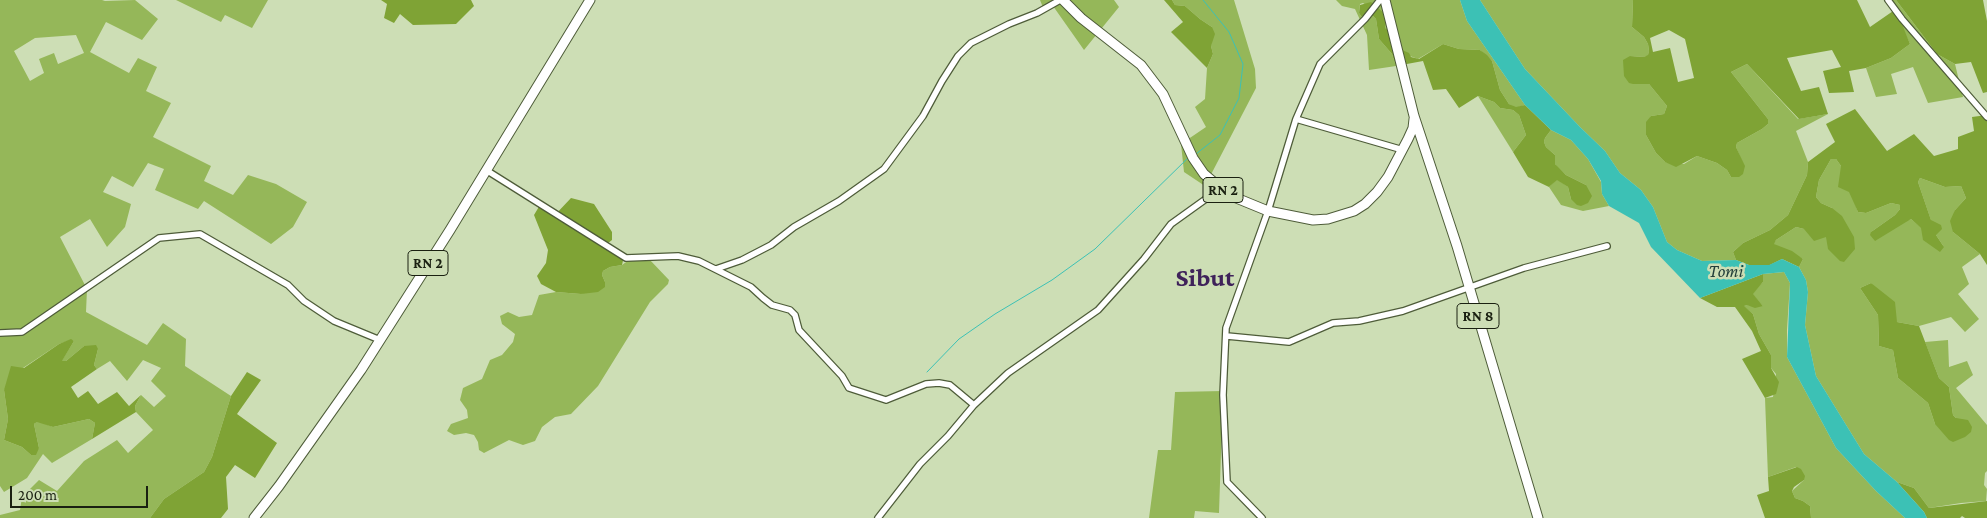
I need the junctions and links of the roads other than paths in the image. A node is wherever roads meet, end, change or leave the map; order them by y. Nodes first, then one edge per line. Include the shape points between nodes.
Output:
1 (590, 0) edge
2 (1061, 0) edge
3 (1380, 0) edge
4 (1385, 0) edge
5 (1888, 0) edge
6 (1414, 116) junction
7 (1987, 117) edge
8 (1296, 119) junction
9 (1403, 150) junction
10 (486, 170) junction
11 (1218, 187) junction
12 (1268, 211) junction
13 (1607, 246) dead end
14 (716, 269) junction
15 (1468, 287) junction
16 (0, 333) edge
17 (1227, 336) junction
18 (380, 340) junction
19 (974, 405) junction
20 (254, 518) edge
21 (878, 518) edge
22 (1262, 518) edge
23 (1538, 518) edge

1 - 10 main road, RN 2
2 - 11 main road, RN 2 via 1141,65 1163,94 1198,166
2 - 14 street via 971,43 958,56 923,116 884,169 771,245
3 - 8 street via 1320,64
4 - 6 main road, RN 2
5 - 7 street
6 - 9 main road, RN 2 via 1413,128
6 - 15 main road, RN 8
8 - 9 street
8 - 12 street
9 - 12 main road, RN 2 via 1376,192 1354,211 1313,220
10 - 14 street via 626,258 678,256
10 - 18 main road, RN 2
11 - 12 main road, RN 2
11 - 19 street via 1171,224 1098,310 1008,374
12 - 17 street via 1226,328
13 - 15 street
14 - 19 street via 751,287 772,304 790,310 800,330 849,388 886,400 926,384 939,383 950,385
15 - 17 street via 1403,311 1333,323 1289,342
15 - 23 main road, RN 8
16 - 18 street via 22,332 159,238 200,234 288,285 304,301 334,321
17 - 22 street via 1223,395 1227,482
18 - 20 main road, RN 2 via 342,399
19 - 21 street via 920,464

